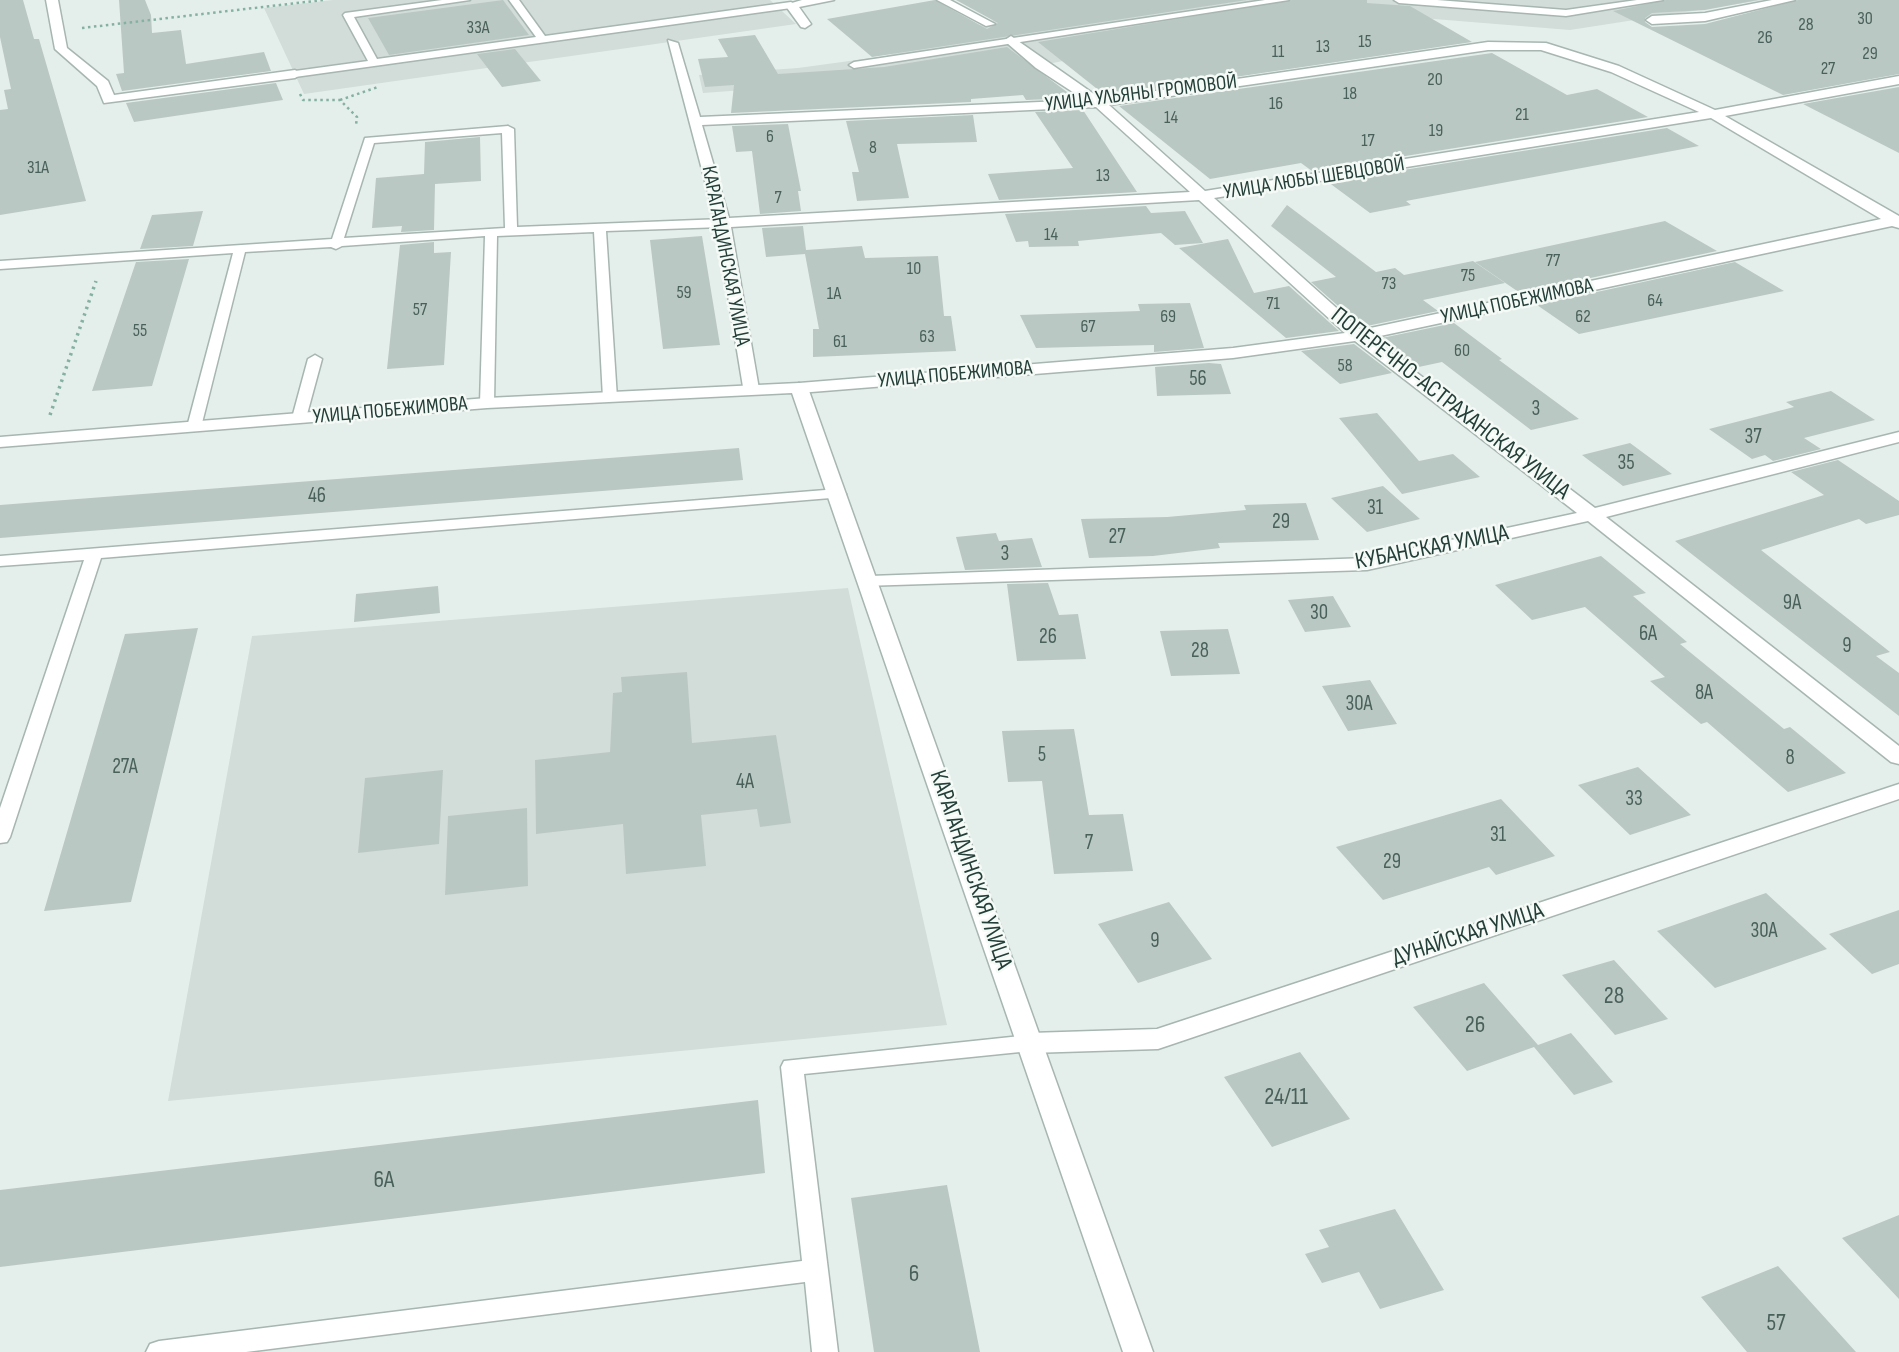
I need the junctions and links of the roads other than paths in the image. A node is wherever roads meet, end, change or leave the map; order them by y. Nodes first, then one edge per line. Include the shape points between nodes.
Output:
1 (52, 0) edge
2 (465, 0) edge
3 (514, 0) edge
4 (828, 0) edge
5 (942, 0) edge
6 (1284, 0) edge
7 (1399, 0) edge
8 (1658, 0) edge
9 (1789, 0) edge
10 (790, 5) junction
11 (1652, 20) dead end
12 (805, 24) dead end
13 (990, 24) dead end
14 (542, 40) junction
15 (1012, 40) junction
16 (672, 43) dead end
17 (374, 63) junction
18 (854, 65) dead end
19 (293, 74) joint
20 (1899, 80) edge
21 (1099, 103) junction
22 (1713, 114) junction
23 (695, 121) junction
24 (1202, 196) junction
25 (1897, 222) edge
26 (723, 223) junction
27 (600, 228) junction
28 (512, 231) junction
29 (491, 232) junction
30 (336, 245) junction
31 (240, 249) junction
32 (0, 265) edge
33 (1358, 336) junction
34 (315, 359) dead end
35 (799, 388) junction
36 (750, 389) junction
37 (610, 398) junction
38 (487, 403) junction
39 (299, 418) junction
40 (194, 426) junction
41 (1899, 438) edge
42 (0, 442) edge
43 (838, 494) junction
44 (1592, 514) junction
45 (94, 554) junction
46 (0, 561) edge
47 (870, 582) junction
48 (1899, 757) edge
49 (1899, 791) edge
50 (0, 837) edge
51 (1030, 1043) junction
52 (816, 1270) junction
53 (159, 1352) edge
54 (825, 1352) edge
55 (1138, 1352) edge

1 - 19 street via 61,49 103,84 108,100
2 - 17 lane via 348,15
3 - 14 lane
4 - 10 street
5 - 13 lane
6 - 15 lane
7 - 8 lane via 1566,13
9 - 11 street via 1705,17
10 - 12 street
10 - 14 lane
14 - 17 lane
15 - 18 lane
15 - 21 street, ПОПЕРЕЧНО-АСТРАХАНСКАЯ УЛИЦА
16 - 23 street, КАРАГАНДИНСКАЯ УЛИЦА
17 - 19 lane
20 - 22 street, УЛИЦА ЛЮБЫ ШЕВЦОВОЙ
21 - 22 street, УЛИЦА УЛЬЯНЫ ГРОМОВОЙ via 1488,46 1542,46 1615,69
21 - 23 street, УЛИЦА УЛЬЯНЫ ГРОМОВОЙ
21 - 24 street, ПОПЕРЕЧНО-АСТРАХАНСКАЯ УЛИЦА
22 - 24 street, УЛИЦА ЛЮБЫ ШЕВЦОВОЙ
22 - 25 street, УЛИЦА УЛЬЯНЫ ГРОМОВОЙ
23 - 26 street, КАРАГАНДИНСКАЯ УЛИЦА
24 - 26 street, УЛИЦА ЛЮБЫ ШЕВЦОВОЙ
24 - 33 street, ПОПЕРЕЧНО-АСТРАХАНСКАЯ УЛИЦА
25 - 33 street, УЛИЦА ПОБЕЖИМОВА
26 - 27 lane
26 - 36 street, КАРАГАНДИНСКАЯ УЛИЦА
27 - 28 lane
27 - 37 lane
28 - 29 lane
28 - 30 lane via 508,129 369,140
29 - 30 lane
29 - 38 lane
30 - 31 lane
31 - 32 lane
31 - 40 lane
33 - 35 street, УЛИЦА ПОБЕЖИМОВА via 1233,353
33 - 44 street, ПОПЕРЕЧНО-АСТРАХАНСКАЯ УЛИЦА
34 - 39 lane
35 - 36 street, УЛИЦА ПОБЕЖИМОВА
35 - 43 street, КАРАГАНДИНСКАЯ УЛИЦА
36 - 37 street, УЛИЦА ПОБЕЖИМОВА
37 - 38 street, УЛИЦА ПОБЕЖИМОВА
38 - 39 street, УЛИЦА ПОБЕЖИМОВА
39 - 40 street, УЛИЦА ПОБЕЖИМОВА
40 - 42 street, УЛИЦА ПОБЕЖИМОВА
41 - 44 street, КУБАНСКАЯ УЛИЦА
43 - 45 lane
43 - 47 street, КАРАГАНДИНСКАЯ УЛИЦА
44 - 47 street, КУБАНСКАЯ УЛИЦА via 1367,564
44 - 48 street, ПОПЕРЕЧНО-АСТРАХАНСКАЯ УЛИЦА
45 - 46 lane
45 - 50 lane
47 - 51 street, КАРАГАНДИНСКАЯ УЛИЦА
49 - 51 street, ДУНАЙСКАЯ УЛИЦА via 1158,1039
51 - 52 lane via 792,1067
51 - 55 street, КАРАГАНДИНСКАЯ УЛИЦА
52 - 53 lane
52 - 54 lane

